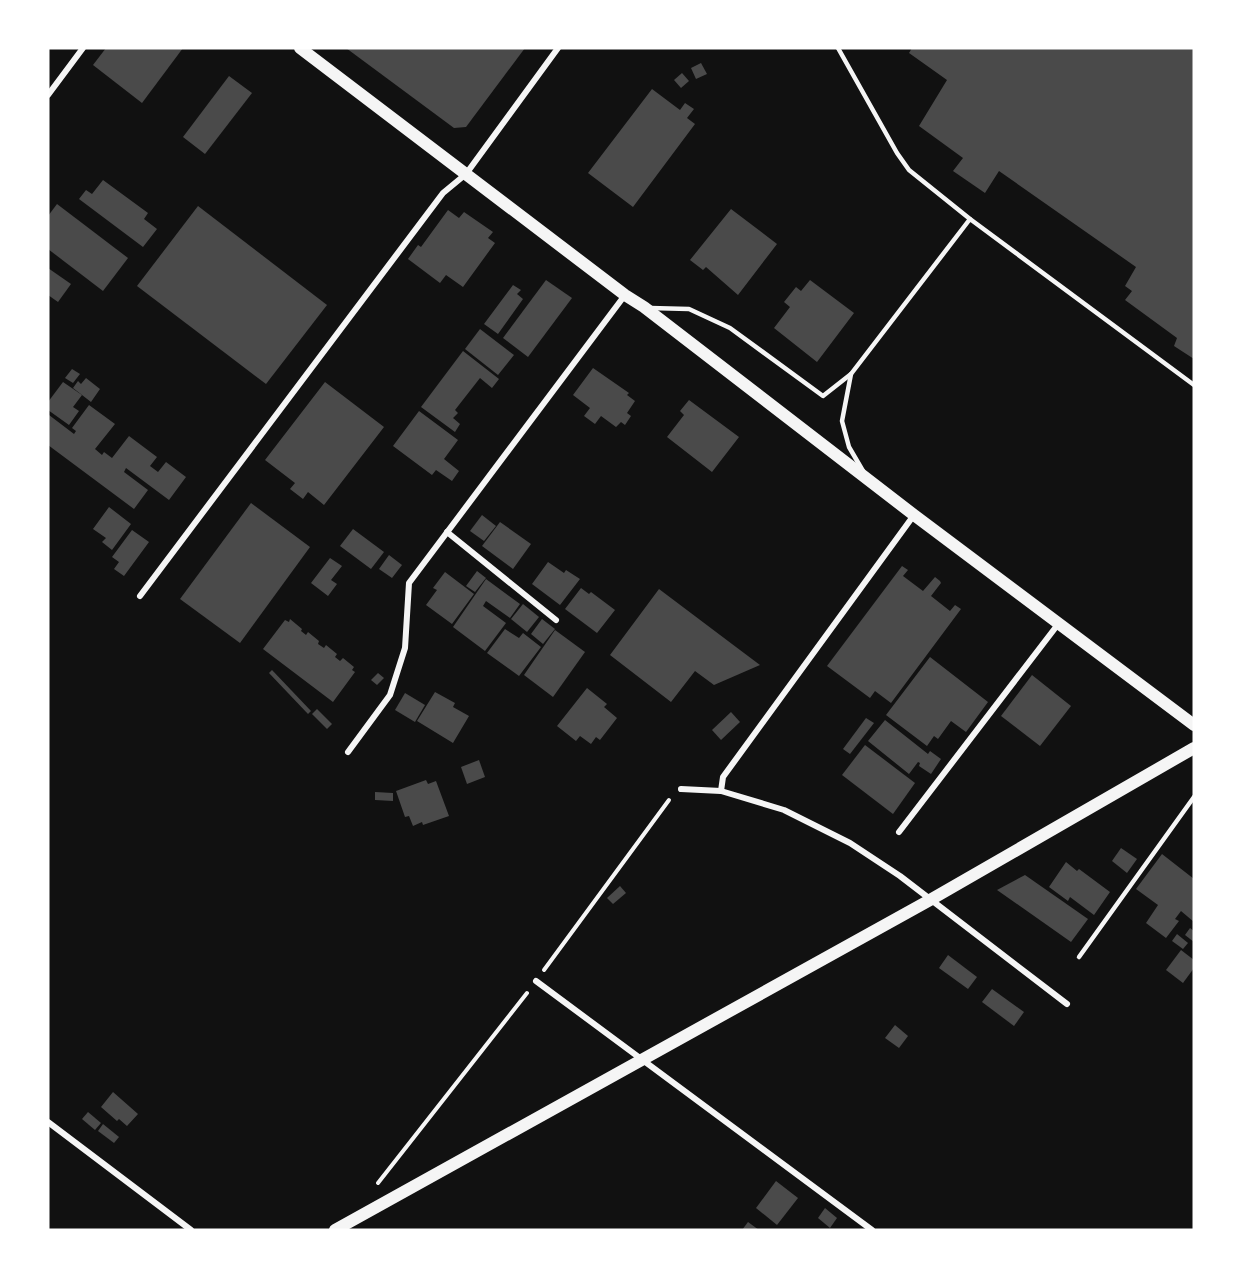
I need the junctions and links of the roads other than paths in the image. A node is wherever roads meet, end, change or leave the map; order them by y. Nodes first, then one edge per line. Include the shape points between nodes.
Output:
1 (83, 48) edge
2 (300, 48) edge
3 (558, 48) edge
4 (838, 48) edge
5 (48, 95) edge
6 (466, 174) junction
7 (970, 219) junction
8 (625, 295) junction
9 (644, 307) junction
10 (851, 374) junction
11 (1194, 385) edge
12 (869, 481) junction
13 (914, 515) junction
14 (447, 532) junction
15 (140, 596) dead end
16 (556, 620) dead end
17 (1059, 623) junction
18 (1194, 725) edge
19 (1194, 748) edge
20 (348, 752) dead end
21 (681, 789) road end
22 (721, 791) junction
23 (1194, 797) edge
24 (899, 832) dead end
25 (930, 900) junction
26 (1079, 957) dead end
27 (536, 981) road end
28 (1067, 1004) dead end
29 (48, 1122) edge
30 (191, 1230) edge
31 (335, 1230) edge
32 (870, 1230) edge

1 - 5 street
2 - 6 main road
3 - 6 street
4 - 7 lane via 909,170
6 - 8 main road
6 - 15 street via 443,193
7 - 10 lane
7 - 11 lane
8 - 9 main road
8 - 14 street
9 - 10 lane via 689,309 730,328 823,396
9 - 12 main road
10 - 12 lane via 842,421 849,447
12 - 13 main road
13 - 17 main road
13 - 22 street via 723,777
14 - 16 street
14 - 20 street via 409,583 405,648 390,695
17 - 18 main road
17 - 24 street
19 - 25 main road
21 - 22 street
22 - 25 street via 784,810 850,843
23 - 26 lane
25 - 28 street
25 - 31 main road
27 - 32 street
29 - 30 street

